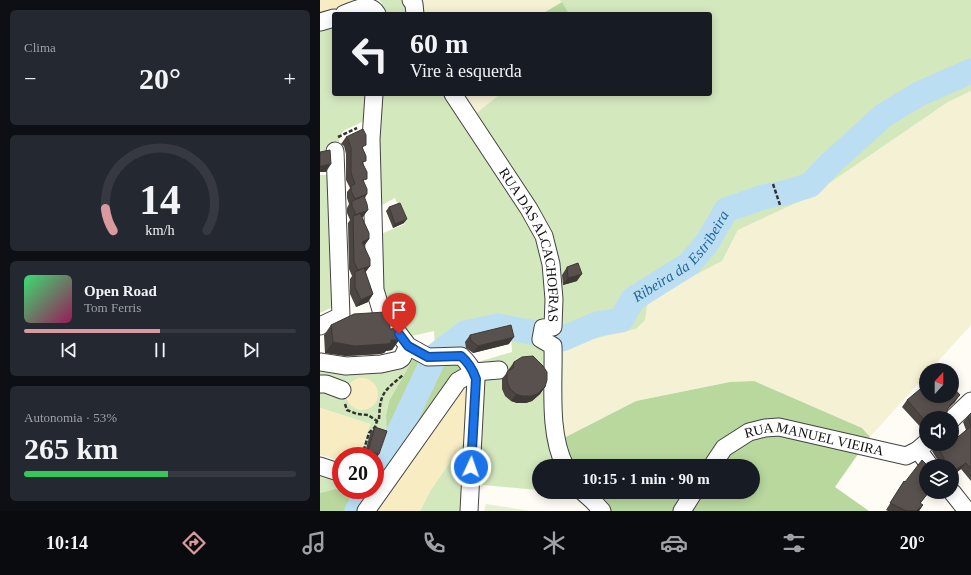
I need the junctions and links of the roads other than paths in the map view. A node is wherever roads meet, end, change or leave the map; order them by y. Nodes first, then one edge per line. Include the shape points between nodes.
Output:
1 (411, 0) edge
2 (350, 12) edge
3 (376, 12) edge
4 (415, 12) edge
5 (332, 19) edge
6 (320, 22) edge
7 (374, 96) edge
8 (454, 96) edge
9 (334, 145) road end
10 (320, 326) edge
11 (419, 352) junction
12 (320, 362) edge
13 (498, 370) dead end
14 (474, 372) junction
15 (320, 384) edge
16 (342, 390) road end
17 (971, 401) edge
18 (959, 412) edge
19 (919, 449) edge
20 (562, 459) edge
21 (717, 459) edge
22 (320, 466) edge
23 (332, 470) edge
24 (384, 479) edge
25 (372, 499) edge
26 (592, 499) edge
27 (690, 499) edge
28 (958, 499) edge
29 (366, 511) edge
30 (469, 511) edge
31 (602, 511) edge
32 (682, 511) edge
33 (967, 511) edge

1 - 4 street
2 - 3 street via 366,6
5 - 6 street
7 - 11 street via 371,139 376,290 381,310
8 - 20 street, RUA DAS ALCACHOFRAS via 544,236 552,264 554,299 553,327 542,334 554,346 554,429
9 - 10 street via 341,316
11 - 12 street via 381,364 346,366
11 - 14 street via 461,356
13 - 14 street
14 - 24 street via 458,381
14 - 30 street via 476,379
15 - 16 street
17 - 18 street
19 - 21 street, RUA MANUEL VIEIRA via 906,456 778,427 749,432 724,448
22 - 23 street
25 - 29 street
26 - 31 street
27 - 32 street
28 - 33 street

